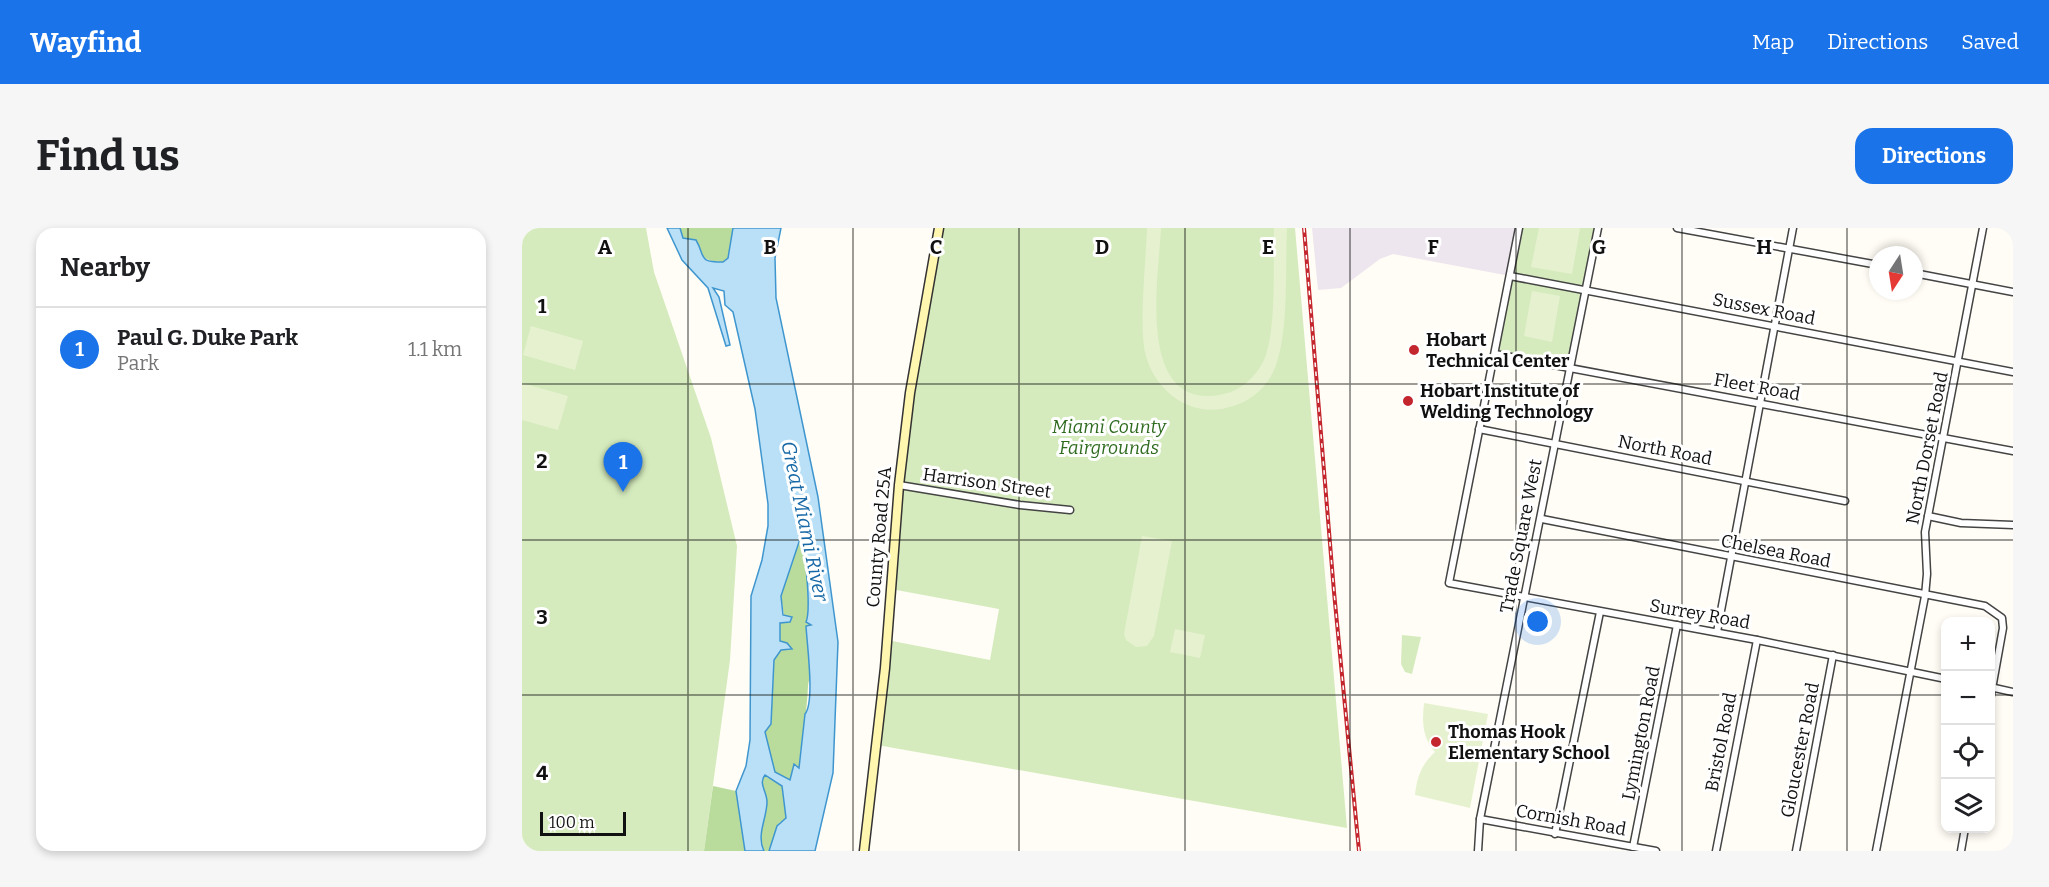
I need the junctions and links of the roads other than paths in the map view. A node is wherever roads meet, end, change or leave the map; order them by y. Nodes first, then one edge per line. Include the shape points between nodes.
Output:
1 (939, 228) edge
2 (1519, 228) edge
3 (1598, 228) edge
4 (1677, 228) edge
5 (1793, 228) edge
6 (1983, 228) edge
7 (1790, 248) junction
8 (1869, 263) edge
9 (1923, 275) edge
10 (1510, 276) junction
11 (1974, 285) junction
12 (1586, 292) junction
13 (2013, 292) edge
14 (1775, 326) junction
15 (1495, 354) junction
16 (1959, 362) junction
17 (1571, 369) junction
18 (2013, 372) edge
19 (1759, 403) junction
20 (1479, 429) junction
21 (1944, 438) junction
22 (1554, 445) junction
23 (2013, 451) edge
24 (1744, 481) junction
25 (899, 485) junction
26 (1845, 501) dead end
27 (1070, 510) dead end
28 (1928, 516) junction
29 (1542, 519) junction
30 (2013, 525) edge
31 (1730, 558) junction
32 (1925, 596) junction
33 (1525, 598) junction
34 (1600, 612) junction
35 (1677, 625) junction
36 (1718, 632) junction
37 (1757, 640) junction
38 (1833, 655) junction
39 (1911, 673) junction
40 (1995, 674) edge
41 (1941, 678) edge
42 (1995, 688) edge
43 (2013, 692) edge
44 (1480, 819) junction
45 (1964, 833) edge
46 (1555, 834) junction
47 (1633, 847) junction
48 (864, 851) edge
49 (1478, 851) edge
50 (1656, 851) edge
51 (1716, 851) edge
52 (1797, 851) edge
53 (1876, 851) edge
54 (1961, 851) edge

1 - 25 main road, County Road 25A via 910,393
2 - 10 street
3 - 12 street, Trade Square West
4 - 7 street
5 - 7 street
6 - 11 street, North Dorset Road
7 - 8 street
7 - 14 street
9 - 11 street
10 - 12 street, Sussex Road
10 - 15 street
11 - 13 street
11 - 16 street, North Dorset Road
12 - 14 street, Sussex Road
12 - 17 street, Trade Square West
14 - 16 street, Sussex Road
14 - 19 street
15 - 17 street, Fleet Road
15 - 20 street
16 - 18 street, Sussex Road
16 - 21 street, North Dorset Road
17 - 19 street, Fleet Road
17 - 22 street, Trade Square West
19 - 21 street, Fleet Road
19 - 24 street
20 - 22 street, North Road
20 - 33 street, Surrey Road via 1449,583
21 - 23 street, Fleet Road
21 - 28 street, North Dorset Road
22 - 24 street, North Road
22 - 29 street, Trade Square West
24 - 26 street, North Road
24 - 31 street
25 - 27 street, Harrison Street
25 - 48 main road, County Road 25A via 885,668
28 - 30 street via 1961,523
28 - 32 street, North Dorset Road
29 - 31 street, Chelsea Road
29 - 33 street, Trade Square West
31 - 32 street, Chelsea Road
31 - 36 street
32 - 39 street, North Dorset Road
32 - 40 street, Chelsea Road via 1985,606 2002,618 2004,637
33 - 34 street, Surrey Road
33 - 44 street, Trade Square West
34 - 35 street, Surrey Road
34 - 46 street
35 - 36 street, Surrey Road
35 - 47 street, Lymington Road
36 - 37 street, Surrey Road
37 - 38 street, Surrey Road
37 - 51 street, Bristol Road
38 - 39 street, Surrey Road
38 - 52 street, Gloucester Road
39 - 41 street, Surrey Road
39 - 53 street, North Dorset Road
42 - 43 street
44 - 46 street, Cornish Road
44 - 49 street, Trade Square West
45 - 54 street
46 - 47 street, Cornish Road
47 - 50 street, Cornish Road

